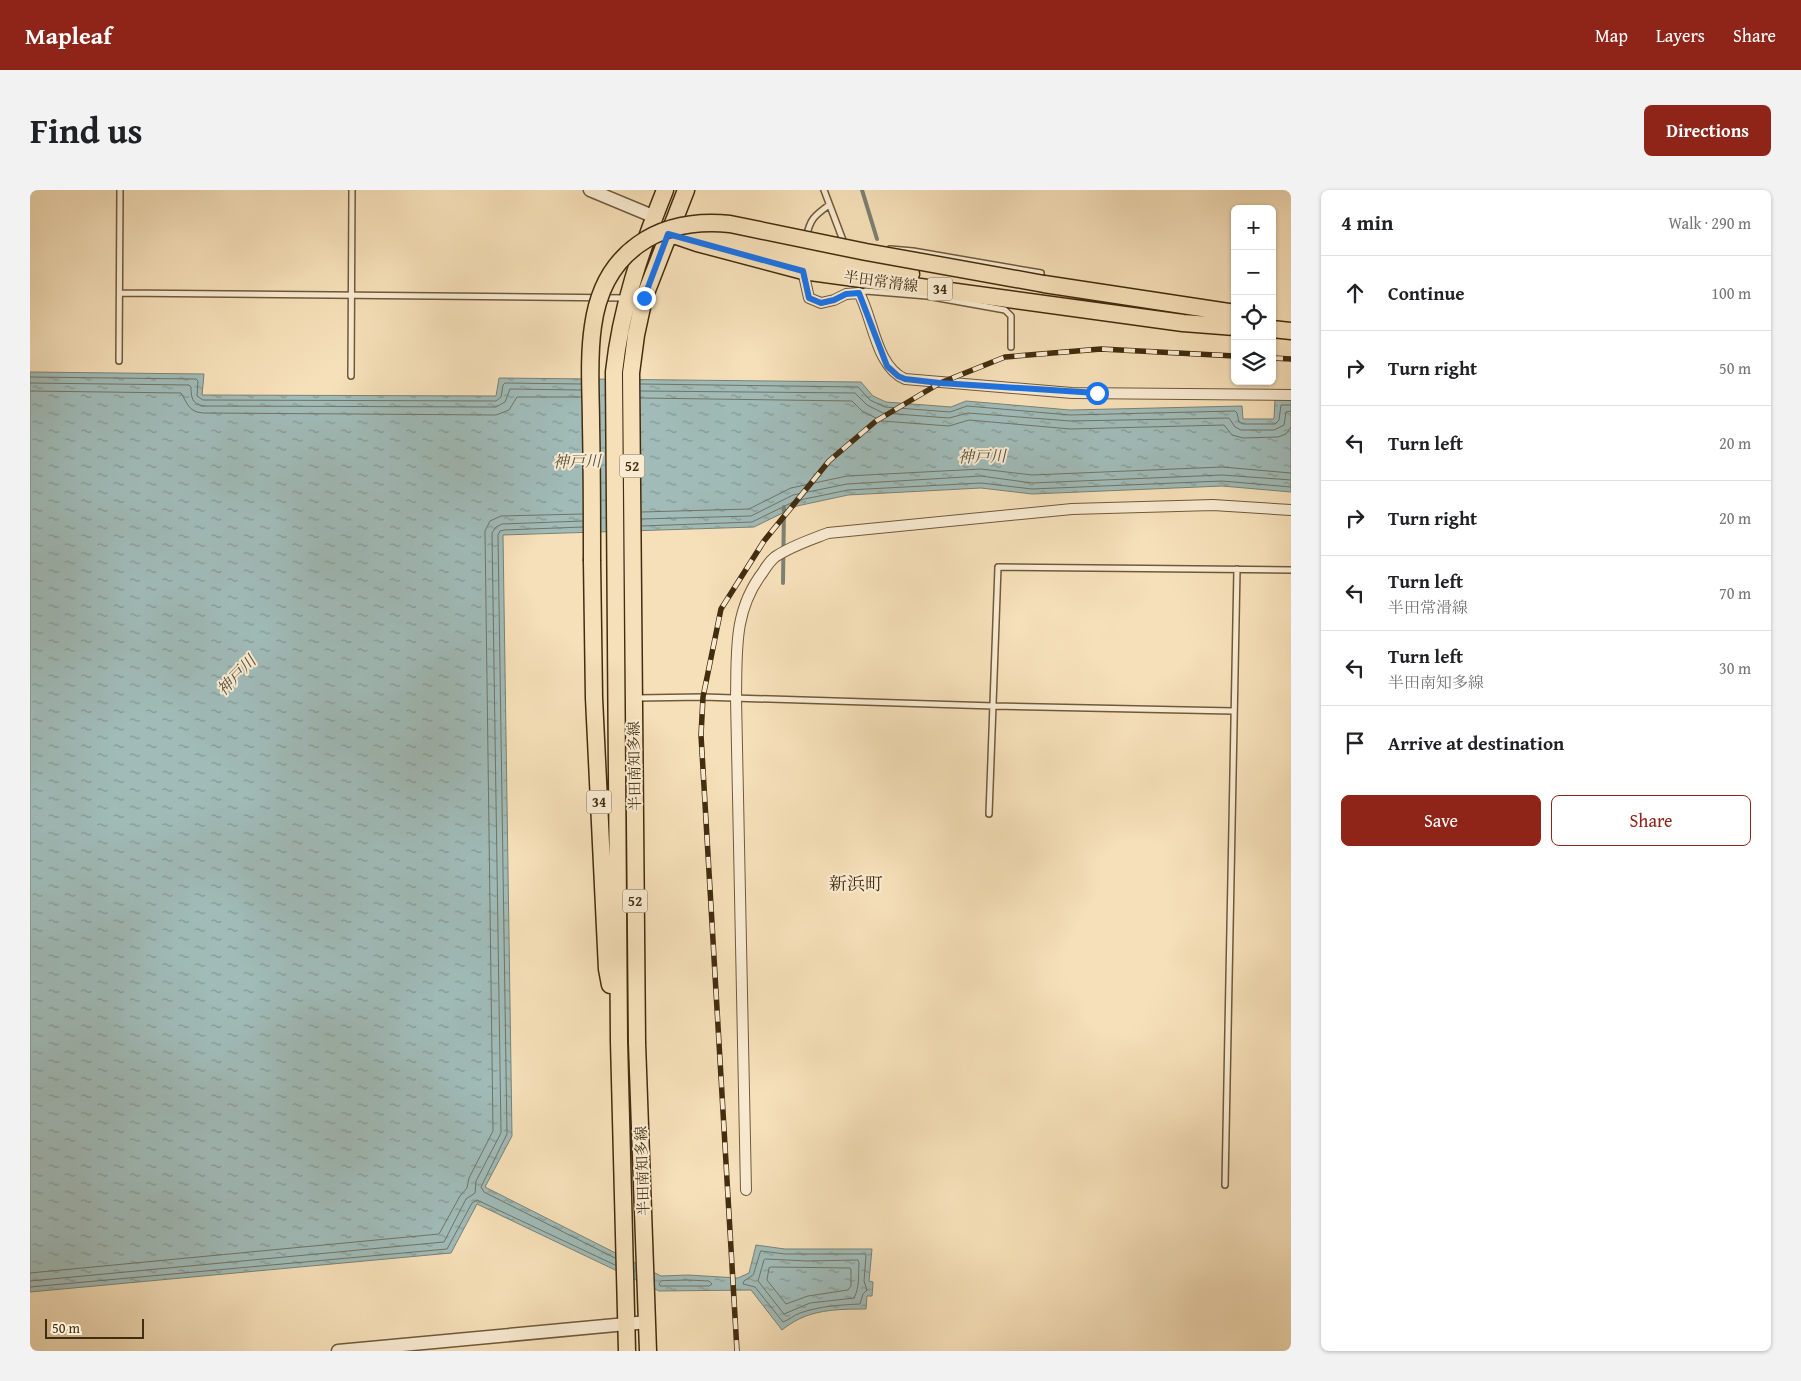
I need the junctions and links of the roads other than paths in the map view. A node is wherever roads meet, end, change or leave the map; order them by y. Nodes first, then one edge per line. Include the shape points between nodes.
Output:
1 (120, 190) edge
2 (352, 190) edge
3 (590, 190) edge
4 (665, 190) edge
5 (686, 190) edge
6 (824, 190) edge
7 (829, 205) junction
8 (654, 219) junction
9 (671, 228) junction
10 (804, 255) junction
11 (1042, 279) junction
12 (120, 293) junction
13 (859, 293) junction
14 (352, 295) junction
15 (627, 298) junction
16 (1231, 313) edge
17 (1231, 314) edge
18 (1276, 318) edge
19 (1291, 319) edge
20 (1231, 327) edge
21 (1276, 329) edge
22 (1291, 331) edge
23 (1012, 347) dead end
24 (119, 361) dead end
25 (351, 376) dead end
26 (1291, 396) edge
27 (1291, 510) edge
28 (1237, 569) junction
29 (1291, 570) edge
30 (616, 698) junction
31 (634, 698) junction
32 (736, 698) junction
33 (994, 706) junction
34 (1233, 711) junction
35 (989, 814) dead end
36 (619, 1041) junction
37 (1225, 1185) dead end
38 (746, 1190) dead end
39 (648, 1322) junction
40 (626, 1323) junction
41 (338, 1351) edge
42 (627, 1351) edge
43 (648, 1351) edge

1 - 12 lane
2 - 14 lane
3 - 8 street
4 - 8 main road, 半田南知多線 / 52
5 - 9 main road, 半田南知多線 / 52
6 - 7 lane
7 - 10 lane via 814,216 809,225
7 - 11 lane via 847,251 913,251
8 - 9 main road, 半田常滑線 / 34
8 - 15 main road, 半田南知多線 / 52
9 - 10 main road, 半田常滑線 / 34
9 - 31 main road, 半田南知多線 / 52 via 644,298 631,373
10 - 13 street via 809,298 821,303
10 - 17 main road, 半田常滑線 / 34 via 982,286 1184,312
10 - 20 main road, 半田常滑線 / 34 via 1182,323
11 - 16 main road, 34
11 - 36 main road, 34, bridge via 866,252 714,222 682,224 665,230 631,250 615,267 599,299 592,328 591,382 594,698 607,969
12 - 14 lane
12 - 24 lane
13 - 23 lane via 927,296 1005,310 1010,316
13 - 26 street via 887,366 905,379 1072,393
14 - 15 lane
14 - 25 lane
15 - 30 main road, 半田南知多線 / 52 via 614,372
18 - 19 main road
21 - 22 main road
27 - 32 street via 1213,505 1072,509 828,533 774,558 757,580 743,607 737,635
28 - 29 lane
28 - 33 lane via 998,566
28 - 34 lane
30 - 31 lane
30 - 36 main road, 半田南知多線 / 52
31 - 32 lane
31 - 39 main road, 半田南知多線 / 52 via 637,1042
32 - 33 lane
32 - 38 street
33 - 34 lane
33 - 35 lane
34 - 37 lane
36 - 40 main road, 半田南知多線 / 52
39 - 40 street
39 - 43 main road, 半田南知多線 / 52
40 - 41 street
40 - 42 main road, 半田南知多線 / 52

